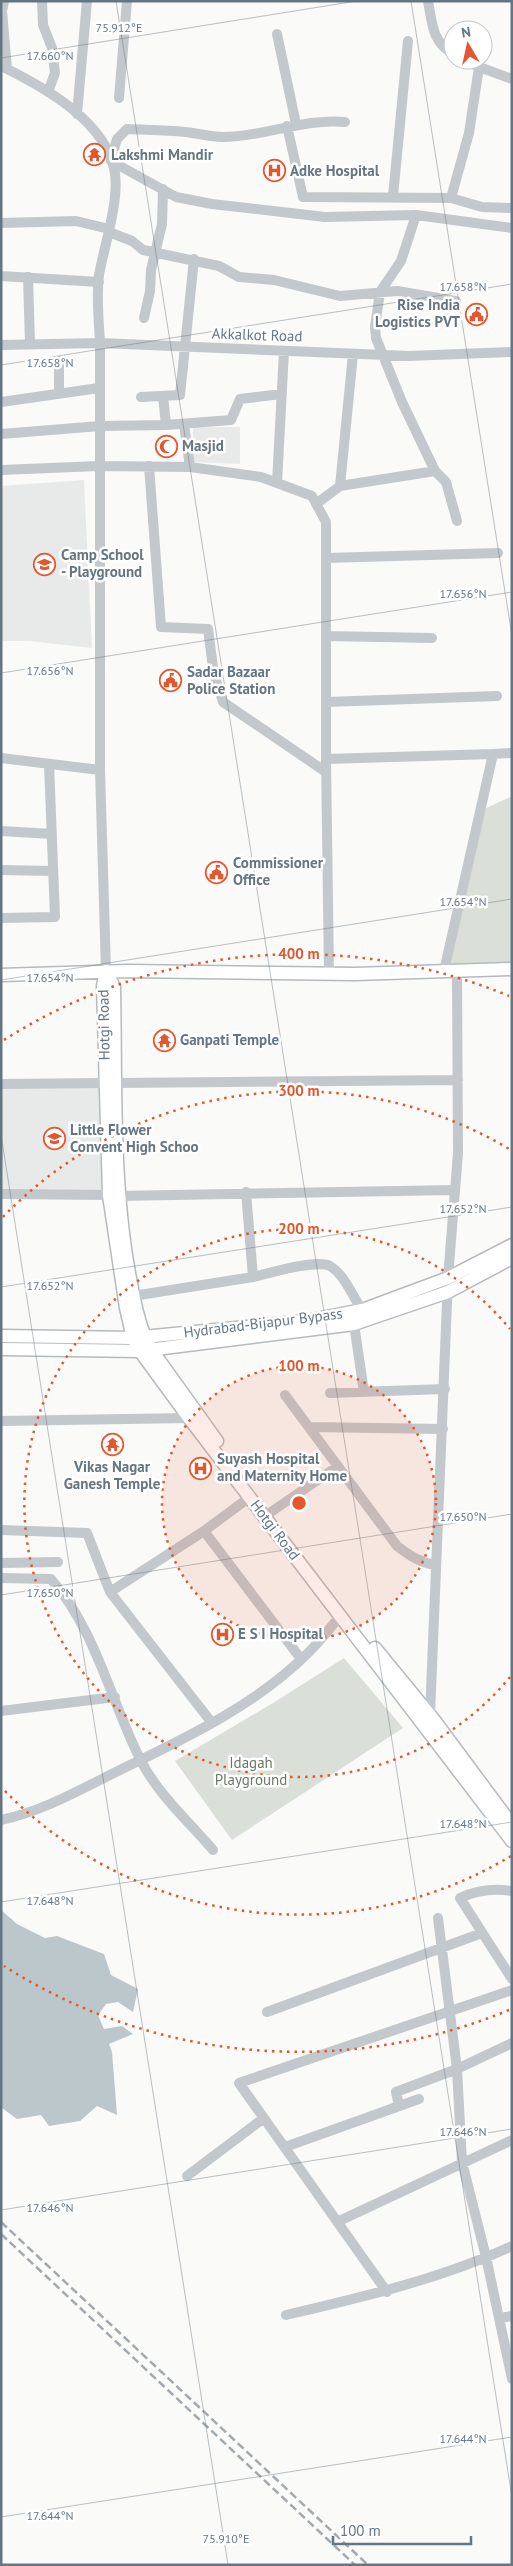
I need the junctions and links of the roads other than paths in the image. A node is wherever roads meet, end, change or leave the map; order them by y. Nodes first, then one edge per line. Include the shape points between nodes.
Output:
1 (4, 1) edge
2 (42, 1) edge
3 (87, 1) edge
4 (127, 1) edge
5 (428, 1) edge
6 (277, 34) dead end
7 (408, 41) dead end
8 (443, 48) edge
9 (4, 67) edge
10 (479, 70) edge
11 (487, 70) edge
12 (512, 79) edge
13 (48, 92) junction
14 (118, 98) dead end
15 (77, 114) junction
16 (345, 122) dead end
17 (291, 125) junction
18 (111, 161) junction
19 (163, 189) junction
20 (393, 196) junction
21 (451, 198) junction
22 (512, 208) edge
23 (416, 215) junction
24 (1, 223) edge
25 (512, 228) edge
26 (109, 230) junction
27 (156, 252) junction
28 (194, 259) junction
29 (1, 276) edge
30 (28, 277) junction
31 (99, 282) junction
32 (380, 292) junction
33 (456, 301) dead end
34 (144, 318) dead end
35 (30, 344) junction
36 (100, 344) junction
37 (1, 345) edge
38 (183, 347) junction
39 (284, 351) junction
40 (512, 352) edge
41 (353, 354) junction
42 (383, 355) junction
43 (59, 361) dead end
44 (99, 388) junction
45 (59, 394) junction
46 (282, 394) junction
47 (163, 396) junction
48 (140, 397) dead end
49 (1, 402) edge
50 (184, 424) junction
51 (100, 426) junction
52 (166, 426) junction
53 (1, 434) edge
54 (98, 466) junction
55 (149, 466) junction
56 (190, 467) junction
57 (1, 470) edge
58 (435, 471) junction
59 (277, 483) junction
60 (340, 486) junction
61 (316, 504) junction
62 (457, 521) dead end
63 (498, 553) dead end
64 (326, 558) junction
65 (326, 636) junction
66 (432, 638) dead end
67 (497, 696) dead end
68 (326, 702) junction
69 (512, 753) edge
70 (493, 754) junction
71 (1, 758) edge
72 (326, 759) junction
73 (49, 764) junction
74 (100, 770) junction
75 (326, 772) junction
76 (1, 831) edge
77 (52, 834) junction
78 (1, 870) edge
79 (53, 871) junction
80 (1, 918) edge
81 (512, 969) edge
82 (106, 971) junction
83 (451, 971) junction
84 (1, 974) edge
85 (329, 974) junction
86 (458, 1080) junction
87 (110, 1083) junction
88 (1, 1084) edge
89 (456, 1190) junction
90 (246, 1192) junction
91 (1, 1194) edge
92 (114, 1195) junction
93 (512, 1246) edge
94 (512, 1258) edge
95 (253, 1277) junction
96 (448, 1278) junction
97 (448, 1292) junction
98 (133, 1296) junction
99 (362, 1310) junction
100 (354, 1324) junction
101 (1, 1336) edge
102 (139, 1338) junction
103 (1, 1350) edge
104 (145, 1350) junction
105 (445, 1389) junction
106 (364, 1392) junction
107 (330, 1393) dead end
108 (284, 1395) dead end
109 (189, 1418) junction
110 (1, 1421) edge
111 (309, 1427) junction
112 (443, 1430) junction
113 (338, 1466) junction
114 (250, 1497) junction
115 (271, 1512) junction
116 (1, 1530) edge
117 (204, 1530) junction
118 (58, 1562) dead end
119 (1, 1563) edge
120 (436, 1565) junction
121 (1, 1578) edge
122 (110, 1592) junction
123 (340, 1616) junction
124 (301, 1659) junction
125 (114, 1697) junction
126 (1, 1711) edge
127 (430, 1715) junction
128 (212, 1723) junction
129 (141, 1761) junction
130 (1, 1820) edge
131 (512, 1825) edge
132 (512, 1841) edge
133 (213, 1850) dead end
134 (512, 1891) edge
135 (438, 1918) dead end
136 (482, 1933) junction
137 (442, 1948) junction
138 (512, 1979) edge
139 (512, 1990) edge
140 (450, 2011) junction
141 (268, 2012) dead end
142 (512, 2043) edge
143 (457, 2069) junction
144 (419, 2099) dead end
145 (399, 2106) junction
146 (264, 2118) junction
147 (512, 2140) edge
148 (285, 2147) junction
149 (462, 2162) junction
150 (187, 2176) dead end
151 (337, 2222) junction
152 (512, 2246) edge
153 (486, 2258) junction
154 (387, 2292) junction
155 (286, 2315) dead end
156 (512, 2316) edge
157 (500, 2318) junction
158 (512, 2379) edge

1 - 9 street
2 - 13 street via 42,25 52,48 55,73
3 - 15 street
4 - 14 street
5 - 8 street via 434,34
6 - 17 street
7 - 20 street
9 - 13 street
10 - 21 street via 469,133
11 - 12 street
13 - 15 street
15 - 18 street via 108,149
16 - 17 street via 325,120
17 - 18 street via 260,134 222,137 126,129 117,139
17 - 20 street via 302,197
18 - 19 street
18 - 26 street via 115,175
19 - 23 street via 176,197 212,204 325,217
19 - 27 street via 162,224
20 - 21 street
21 - 22 street via 482,207
23 - 25 street
23 - 32 street via 401,260
24 - 26 street via 76,221
26 - 27 street via 143,250
26 - 31 street
27 - 28 street
27 - 34 street
28 - 32 street via 219,266 239,277 274,280 340,296
28 - 38 street
29 - 30 street
30 - 31 street
30 - 35 street
31 - 36 street
32 - 33 street via 397,291
32 - 42 street via 375,327
35 - 36 street, Akkalkot Road
35 - 37 street, Akkalkot Road
36 - 38 street, Akkalkot Road
36 - 44 street
38 - 39 street, Akkalkot Road
38 - 47 street via 180,396
39 - 41 street, Akkalkot Road
39 - 46 street
40 - 42 street, Akkalkot Road
41 - 42 street, Akkalkot Road
41 - 60 street
42 - 58 street
43 - 45 street
44 - 45 street
44 - 51 street
45 - 49 street
46 - 50 street via 240,399 231,420
46 - 59 street
47 - 48 street
47 - 52 street
50 - 52 street
50 - 56 street
51 - 52 street
51 - 53 street
51 - 54 street
54 - 55 street
54 - 57 street
54 - 74 street
55 - 56 street
55 - 75 street via 161,627 208,630 214,675 223,702
56 - 59 street via 261,477
58 - 60 street
58 - 62 street via 446,482
59 - 61 street via 312,496
60 - 61 street
61 - 64 street via 326,522
63 - 64 street
64 - 65 street
65 - 66 street
65 - 68 street
67 - 68 street
68 - 72 street
69 - 70 street
70 - 72 street
70 - 83 street
71 - 73 street
72 - 75 street
73 - 74 street
73 - 77 street
74 - 82 street
75 - 85 street
76 - 77 street
77 - 79 street
78 - 79 street
79 - 80 street via 55,917
81 - 83 main road
82 - 84 main road
82 - 85 main road
82 - 87 main road, Hotgi Road via 114,987
83 - 85 main road
83 - 86 street
86 - 87 street
86 - 89 street
87 - 88 street
87 - 92 main road, Hotgi Road
89 - 90 street
89 - 96 street
90 - 92 street
90 - 95 street
91 - 92 street
92 - 98 main road, Hotgi Road
92 - 102 main road, Hotgi Road via 116,1250
93 - 96 main road, Hydrabad-Bijapur Bypass
94 - 97 main road
95 - 98 street
95 - 99 street via 310,1265 330,1266
96 - 97 street
96 - 99 main road, Hydrabad-Bijapur Bypass
97 - 100 main road
97 - 105 street
98 - 102 main road, Hotgi Road
99 - 102 main road, Hydrabad-Bijapur Bypass via 306,1321
100 - 104 main road
100 - 106 street
101 - 102 main road, Hydrabad-Bijapur Bypass
102 - 104 main road, Hotgi Road
103 - 104 main road
104 - 109 main road, Hotgi Road
104 - 115 main road, Hotgi Road
105 - 106 street
105 - 112 street
106 - 107 street
108 - 111 street
109 - 110 street
109 - 114 main road, Hotgi Road
111 - 112 street
111 - 113 street
112 - 120 street
113 - 115 street
113 - 120 street via 397,1546 409,1556
114 - 117 street
114 - 123 main road, Hotgi Road
115 - 127 main road, Hotgi Road
116 - 122 street via 87,1533
117 - 122 street
117 - 124 street
118 - 119 street
120 - 127 street
121 - 125 street via 51,1579 76,1616
122 - 128 street
123 - 124 street
123 - 132 main road, Hotgi Road
124 - 128 street via 280,1678
125 - 126 street
125 - 129 street
127 - 131 main road, Hotgi Road
128 - 129 street
129 - 130 street via 37,1811
129 - 133 street via 156,1784
134 - 136 street via 476,1891 460,1898
135 - 137 street
136 - 137 street
136 - 138 street
137 - 140 street
137 - 141 street
139 - 140 street
140 - 143 street
140 - 146 street via 239,2083
142 - 143 street
143 - 145 street via 396,2092
143 - 149 street
144 - 145 street
145 - 148 street
146 - 148 street
146 - 150 street
147 - 149 street
148 - 151 street
149 - 151 street
149 - 153 street
151 - 154 street
152 - 153 street
153 - 154 street
153 - 157 street
154 - 155 street
156 - 157 street
157 - 158 street

